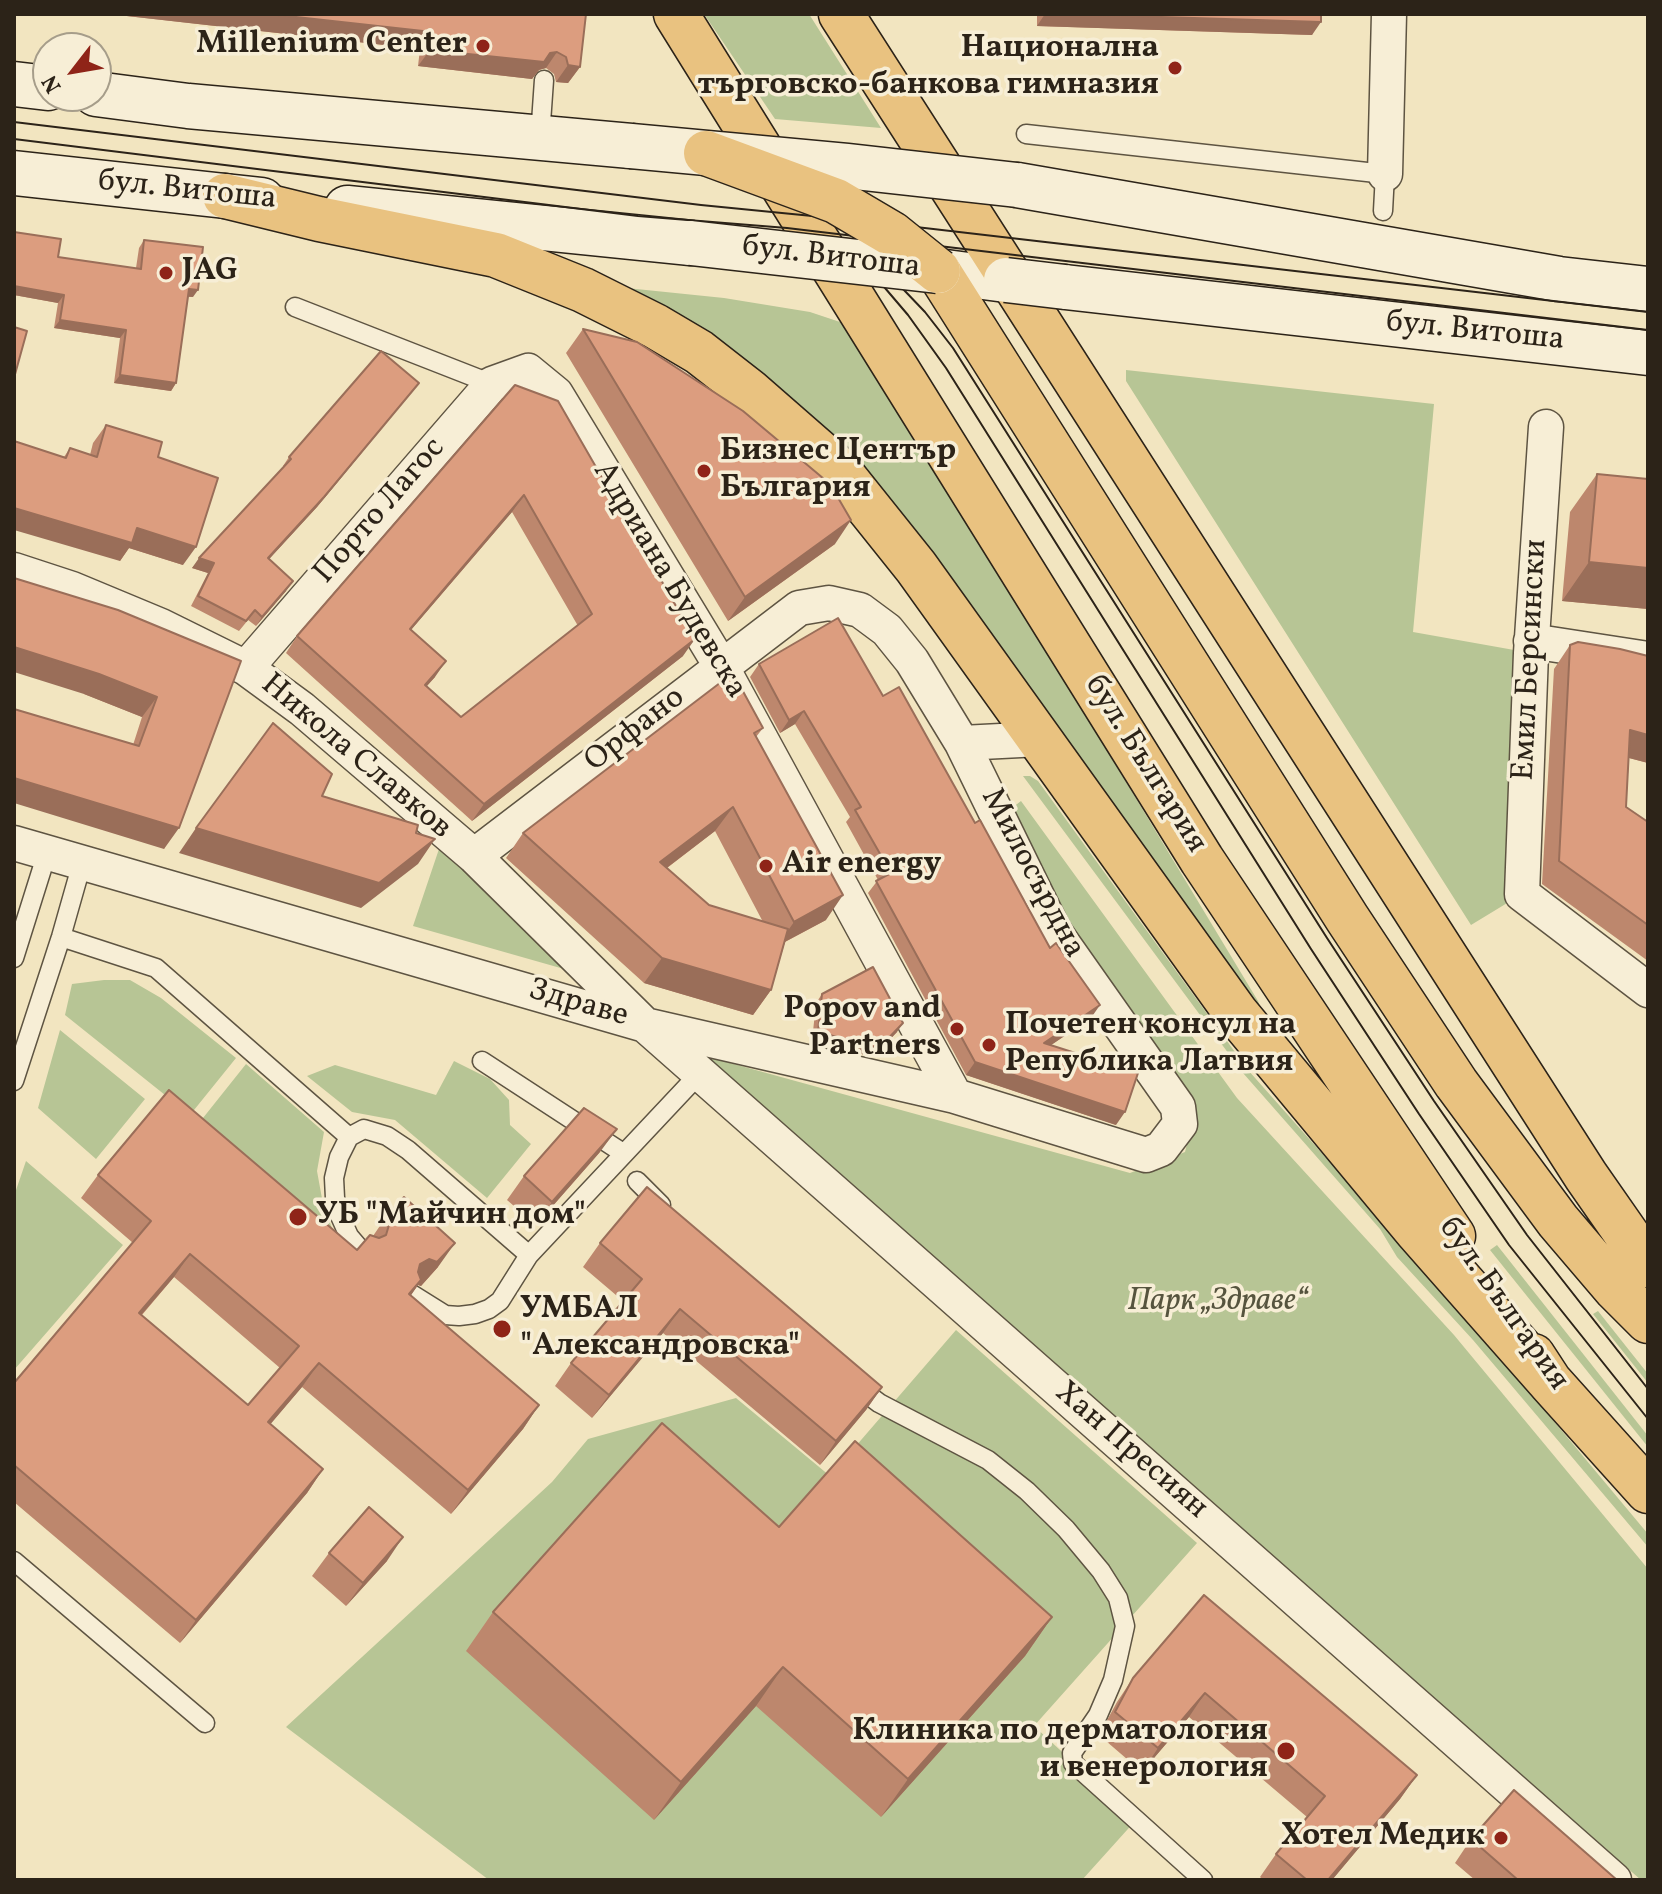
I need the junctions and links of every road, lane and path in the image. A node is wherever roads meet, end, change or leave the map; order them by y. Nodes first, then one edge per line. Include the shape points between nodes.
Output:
1 (676, 14) edge
2 (841, 14) edge
3 (1389, 14) edge
4 (544, 80) edge
5 (112, 96) edge
6 (1026, 134) dead end
7 (540, 137) junction
8 (706, 153) junction
9 (14, 173) edge
10 (1385, 174) junction
11 (225, 196) junction
12 (1383, 211) dead end
13 (938, 271) junction
14 (1648, 289) edge
15 (295, 307) dead end
16 (1648, 353) edge
17 (528, 371) joint
18 (492, 384) junction
19 (1546, 427) dead end
20 (14, 570) edge
21 (799, 608) joint
22 (1531, 641) junction
23 (1648, 659) edge
24 (721, 666) junction
25 (246, 668) junction
26 (1040, 739) junction
27 (962, 743) junction
28 (14, 843) edge
29 (47, 853) junction
30 (474, 856) junction
31 (82, 863) junction
32 (61, 937) junction
33 (14, 958) edge
34 (1648, 990) edge
35 (645, 1025) junction
36 (482, 1061) dead end
37 (700, 1073) junction
38 (14, 1081) edge
39 (955, 1096) junction
40 (349, 1137) junction
41 (623, 1153) junction
42 (1146, 1155) joint
43 (637, 1181) dead end
44 (670, 1213) edge
45 (361, 1250) edge
46 (529, 1255) junction
47 (1648, 1265) edge
48 (413, 1295) edge
49 (1648, 1321) edge
50 (843, 1377) edge
51 (1550, 1382) junction
52 (1648, 1491) edge
53 (14, 1561) edge
54 (205, 1723) dead end
55 (1203, 1880) edge
56 (1614, 1880) edge

1 - 51 main road, бул. България via 1202,860
2 - 47 main road
3 - 10 street
4 - 7 lane
5 - 7 street, бул. Витоша
6 - 10 lane
7 - 8 street, бул. Витоша, bridge
8 - 13 main road, bridge via 836,201 892,234
8 - 14 street, бул. Витоша, bridge via 1017,185 1559,279
9 - 11 street, бул. Витоша
10 - 12 lane
11 - 13 street, бул. Витоша, bridge
11 - 26 main road via 496,255 583,290 699,352 836,467
13 - 16 street, бул. Витоша, bridge
13 - 49 main road via 1456,1083 1558,1221
15 - 18 lane
17 - 18 street, Порто Лагос
17 - 24 street, Адриана Будевска via 556,394
18 - 25 street, Порто Лагос
19 - 22 street, Емил Берсински
20 - 25 street, Никола Славков via 135,615
21 - 24 street, Орфано
21 - 27 street, Милосърдна via 829,603 860,610 887,630
22 - 23 street
22 - 34 street, Емил Берсински via 1522,894
24 - 30 street, Орфано
24 - 39 street, Адриана Будевска
25 - 30 street, Никола Славков
26 - 27 street, Милосърдна
26 - 51 main road via 1236,1013
27 - 42 street, Милосърдна via 1054,931 1178,1107 1180,1124 1172,1137
28 - 29 street, Здраве
29 - 31 street, Здраве
29 - 33 lane
30 - 35 street, Никола Славков
31 - 32 lane
31 - 35 street, Здраве
32 - 38 lane
32 - 40 lane via 156,968
35 - 37 street, Хан Пресиян
35 - 39 street, Здраве
36 - 41 lane
37 - 41 lane
37 - 56 street, Хан Пресиян
39 - 42 street, Здраве
40 - 45 lane via 334,1178 335,1198 349,1236
40 - 46 lane via 364,1129 387,1136
41 - 46 lane
43 - 44 lane
46 - 48 lane via 500,1301 475,1314 445,1315
50 - 55 lane via 879,1403 988,1460 1066,1529 1101,1571 1118,1598 1125,1626 1113,1680 1098,1715 1072,1753 1073,1763
51 - 52 main road, бул. България
53 - 54 lane

